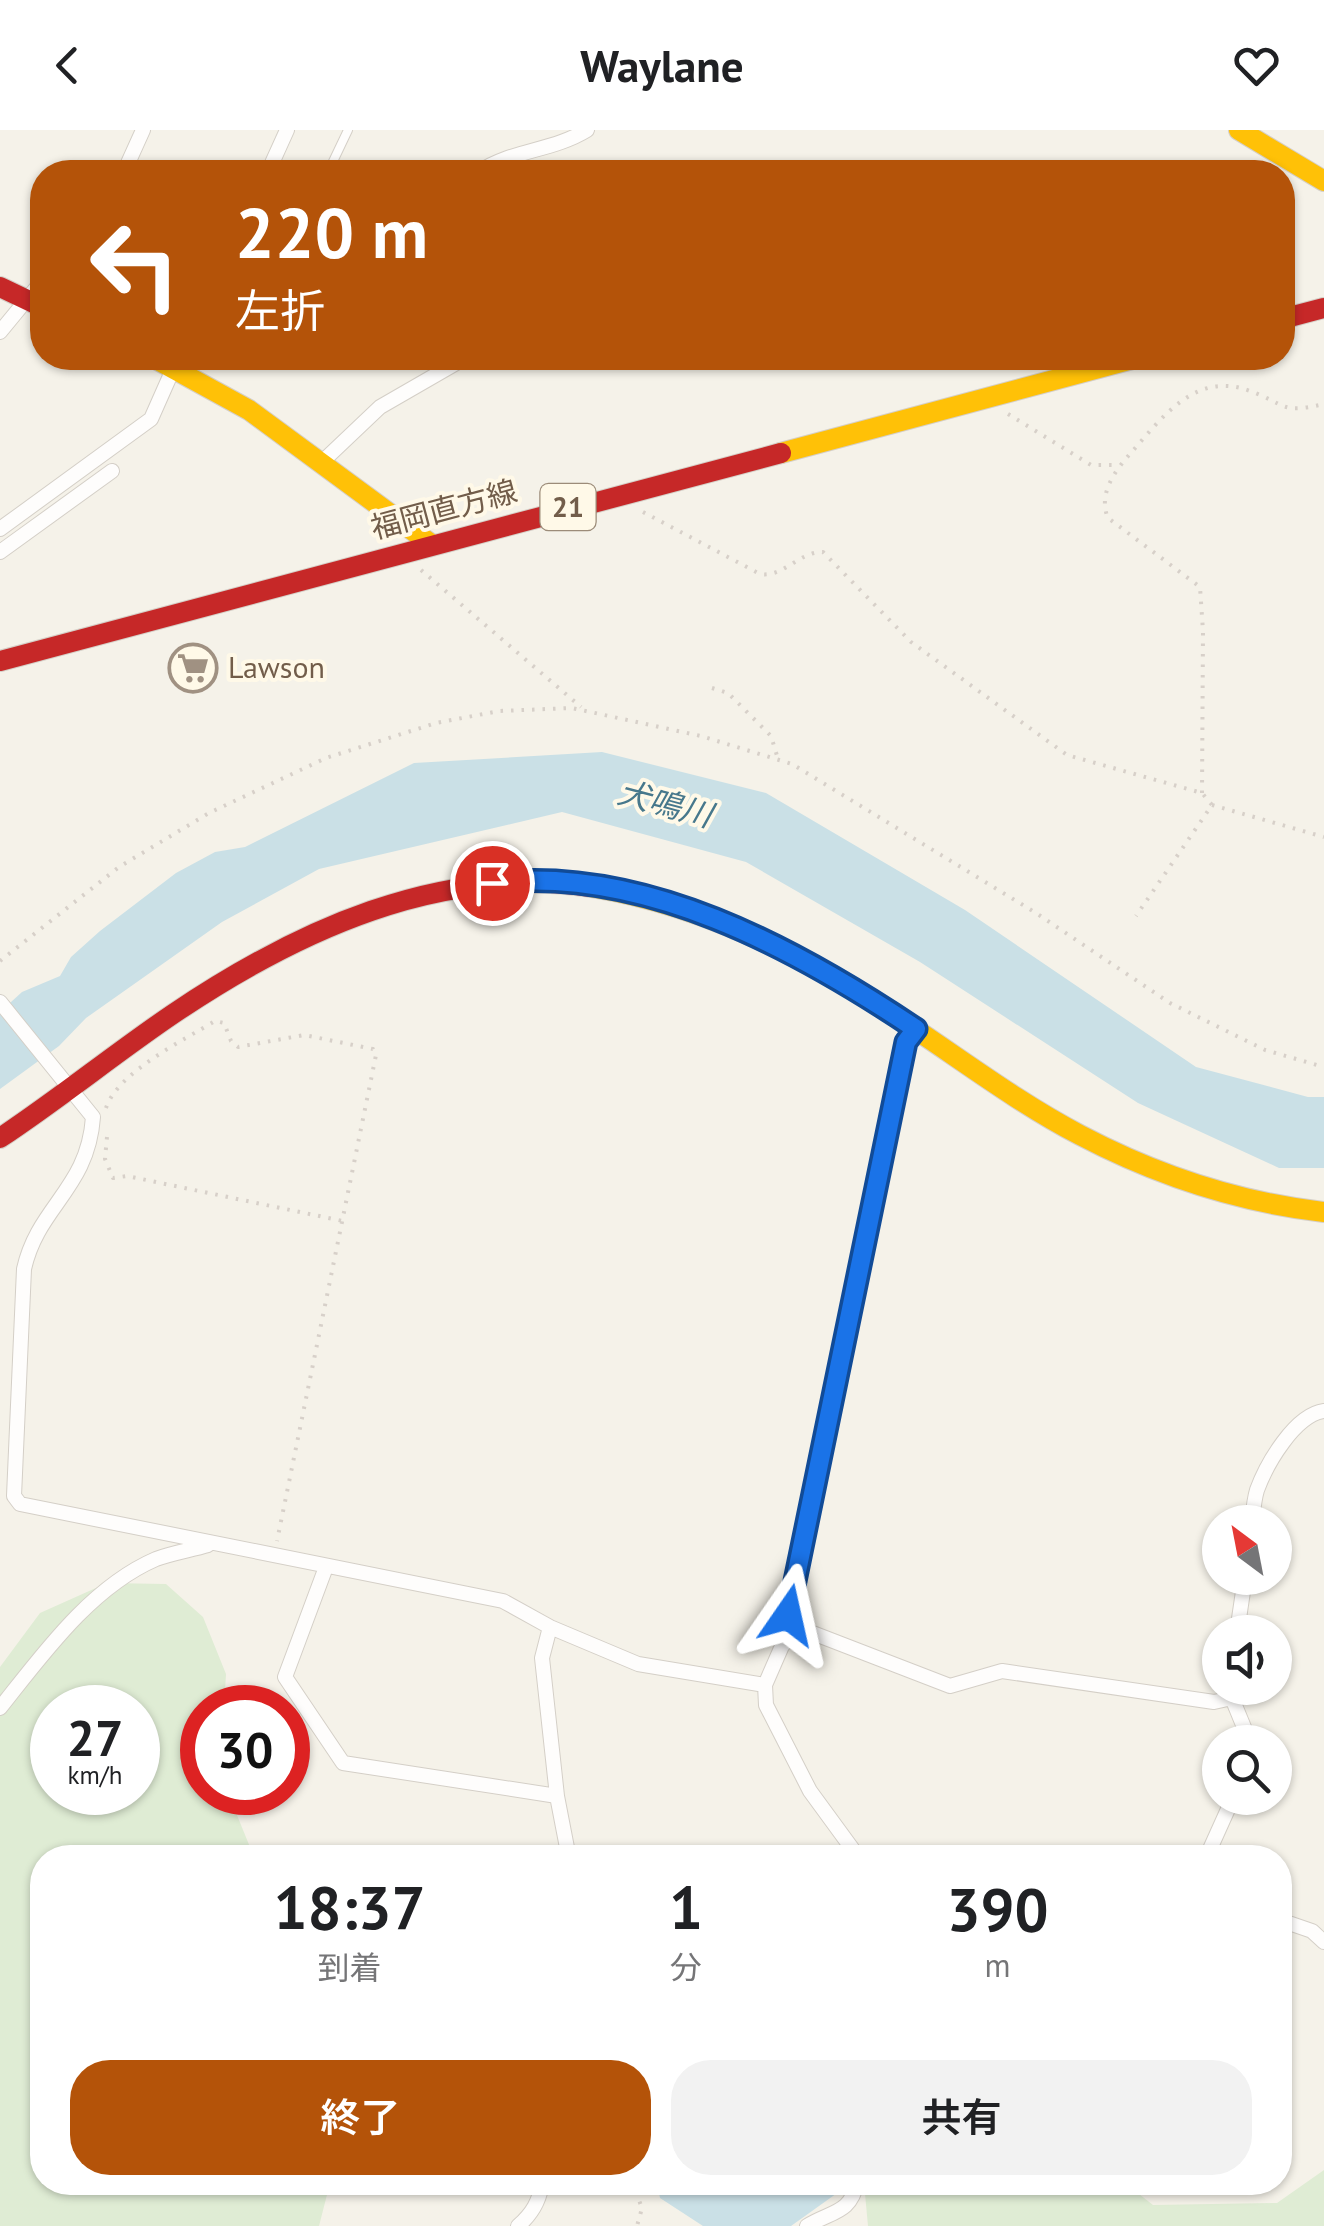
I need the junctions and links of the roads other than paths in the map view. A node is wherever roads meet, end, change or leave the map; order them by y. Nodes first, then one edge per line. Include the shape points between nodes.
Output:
1 (143, 130) edge
2 (287, 130) edge
3 (348, 130) edge
4 (586, 130) edge
5 (1239, 130) edge
6 (129, 160) edge
7 (273, 160) edge
8 (334, 160) edge
9 (507, 160) edge
10 (1289, 160) edge
11 (1295, 164) edge
12 (1324, 181) edge
13 (0, 287) edge
14 (30, 301) edge
15 (30, 306) edge
16 (1324, 308) edge
17 (1295, 316) edge
18 (0, 332) edge
19 (166, 370) edge
20 (185, 370) edge
21 (444, 370) edge
22 (1089, 370) edge
23 (321, 462) junction
24 (112, 472) dead end
25 (0, 529) edge
26 (431, 544) junction
27 (0, 552) edge
28 (0, 661) edge
29 (0, 1002) edge
30 (916, 1029) junction
31 (72, 1090) junction
32 (0, 1138) edge
33 (1324, 1212) edge
34 (1324, 1411) edge
35 (1254, 1505) edge
36 (214, 1543) junction
37 (326, 1567) junction
38 (550, 1627) junction
39 (792, 1636) junction
40 (765, 1685) junction
41 (1202, 1700) edge
42 (0, 1708) edge
43 (557, 1796) junction
44 (1225, 1815) edge
45 (566, 1845) edge
46 (849, 1845) edge
47 (1212, 1845) edge
48 (1292, 1924) edge
49 (1324, 1942) edge
50 (540, 2195) edge
51 (854, 2195) edge
52 (518, 2226) edge
53 (807, 2226) edge

1 - 6 street
2 - 7 street
3 - 8 lane
4 - 9 street
5 - 10 street
11 - 12 street
13 - 14 street
15 - 18 street
16 - 17 street
19 - 25 street via 150,419
20 - 23 street
21 - 23 street via 380,407
22 - 26 street, 福岡直方線 / 21
23 - 26 street
24 - 27 street
26 - 28 street, 福岡直方線 / 21
29 - 31 street
30 - 31 street via 814,966 718,922 610,890 517,880 418,895 316,934 201,996
30 - 33 street via 1105,1148 1225,1194
30 - 39 street via 906,1042 792,1596
31 - 32 street
31 - 36 street via 93,1117 92,1144 34,1238 24,1270 14,1496 20,1504
34 - 35 street via 1293,1428
36 - 37 street
36 - 42 street via 157,1558 114,1583
37 - 38 street via 502,1601
37 - 43 street via 285,1676 343,1762
38 - 40 street via 638,1664
38 - 43 street via 542,1658
39 - 40 street
39 - 41 street via 810,1632 950,1686 1002,1670
40 - 46 street via 766,1705 810,1791
43 - 45 street
44 - 47 street
48 - 49 street
50 - 52 street
51 - 53 street via 844,2208

